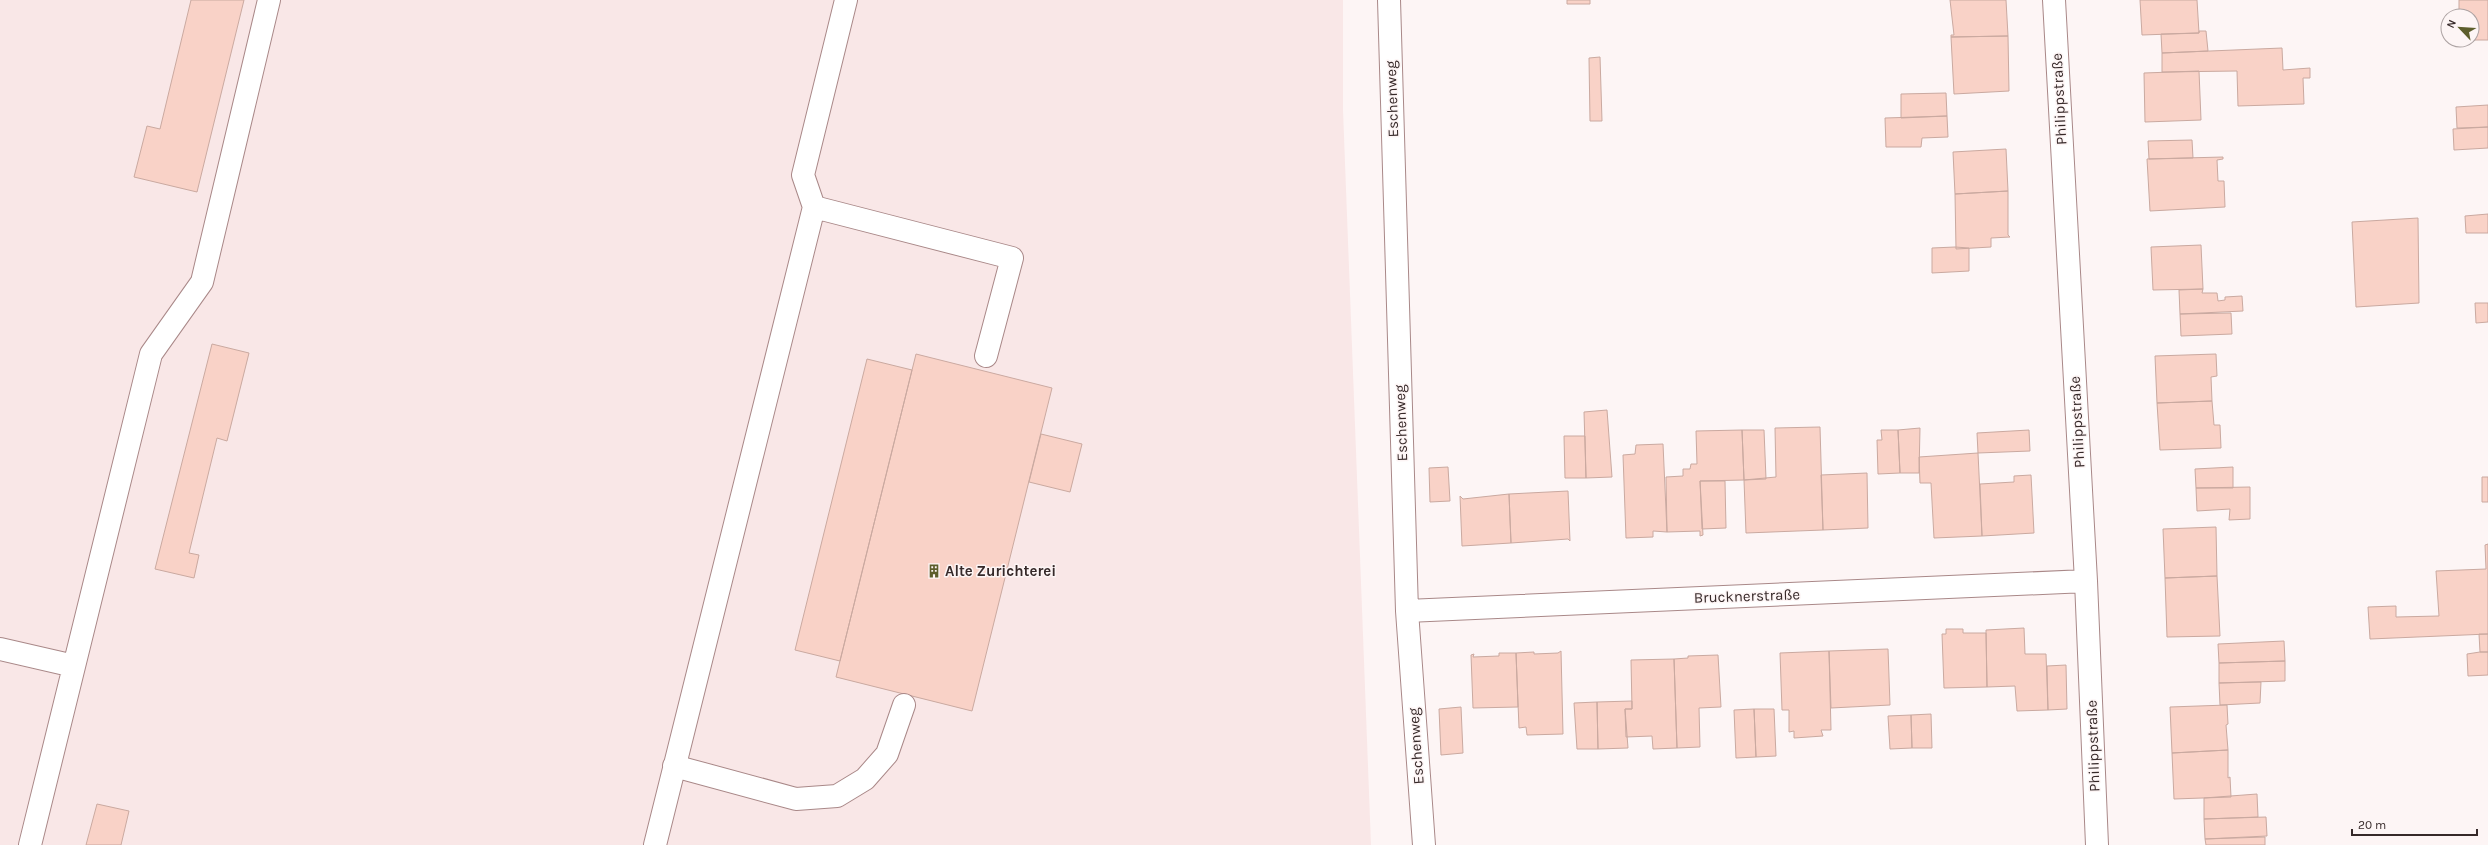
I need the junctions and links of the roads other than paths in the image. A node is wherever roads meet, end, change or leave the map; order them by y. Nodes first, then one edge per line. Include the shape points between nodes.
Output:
1 (269, 0) edge
2 (846, 0) edge
3 (1389, 0) edge
4 (2054, 0) edge
5 (814, 207) junction
6 (986, 356) dead end
7 (2086, 581) junction
8 (1407, 610) junction
9 (0, 649) edge
10 (74, 666) junction
11 (904, 704) dead end
12 (674, 766) junction
13 (30, 845) edge
14 (655, 845) edge
15 (1424, 845) edge
16 (2097, 845) edge

1 - 10 street via 202,282 151,354
2 - 5 street via 803,175
3 - 8 street, Eschenweg
4 - 7 street, Philippstraße
5 - 6 street via 1012,258
5 - 12 street
7 - 8 street, Brucknerstraße
7 - 16 street, Philippstraße
8 - 15 street, Eschenweg
9 - 10 street
10 - 13 street
11 - 12 street via 887,754 865,779 837,796 796,798
12 - 14 street

